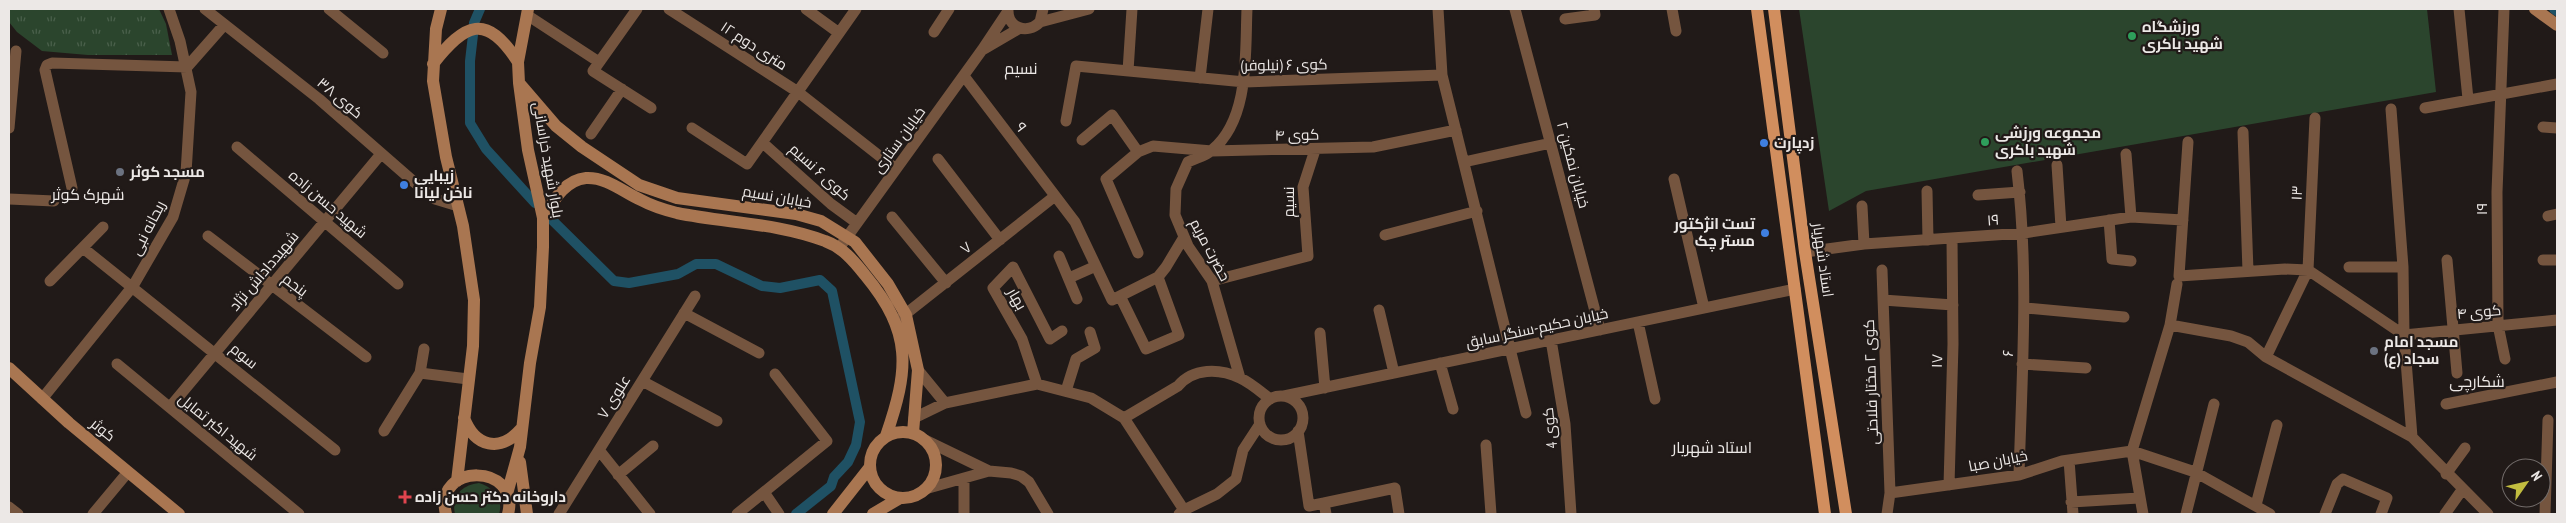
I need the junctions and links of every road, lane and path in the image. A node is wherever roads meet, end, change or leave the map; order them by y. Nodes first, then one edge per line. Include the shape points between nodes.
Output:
1 (169, 9) edge
2 (205, 9) edge
3 (329, 9) edge
4 (441, 9) edge
5 (637, 9) edge
6 (669, 9) edge
7 (806, 9) edge
8 (856, 9) edge
9 (948, 9) edge
10 (1043, 9) edge
11 (1069, 9) edge
12 (1132, 9) edge
13 (1208, 9) edge
14 (1247, 9) edge
15 (1438, 9) edge
16 (1515, 9) edge
17 (1594, 9) edge
18 (1672, 9) edge
19 (1757, 9) edge
20 (1774, 9) edge
21 (2459, 9) edge
22 (2504, 9) edge
23 (2535, 9) edge
24 (1008, 10) edge
25 (1085, 10) edge
26 (528, 12) edge
27 (1565, 19) dead end
28 (1040, 22) junction
29 (224, 24) junction
30 (2557, 25) edge
31 (1020, 28) junction
32 (1676, 31) dead end
33 (934, 32) dead end
34 (839, 33) junction
35 (982, 50) junction
36 (16, 51) dead end
37 (384, 53) dead end
38 (518, 62) junction
39 (599, 62) junction
40 (433, 64) junction
41 (187, 67) junction
42 (1128, 71) junction
43 (1442, 75) junction
44 (964, 76) junction
45 (1200, 78) junction
46 (1245, 82) junction
47 (519, 83) junction
48 (2557, 84) edge
49 (622, 89) junction
50 (798, 92) junction
51 (2503, 93) junction
52 (2468, 99) junction
53 (651, 108) dead end
54 (2425, 108) dead end
55 (2391, 109) dead end
56 (1788, 118) junction
57 (2315, 118) dead end
58 (1772, 120) junction
59 (1066, 122) dead end
60 (2542, 127) dead end
61 (9, 128) edge
62 (692, 128) dead end
63 (2557, 128) edge
64 (1456, 130) junction
65 (2243, 132) dead end
66 (591, 134) dead end
67 (1082, 140) dead end
68 (2188, 142) dead end
69 (763, 143) junction
70 (1551, 143) junction
71 (238, 147) dead end
72 (1792, 147) junction
73 (1776, 149) junction
74 (1315, 150) junction
75 (1212, 151) junction
76 (1138, 152) junction
77 (381, 154) junction
78 (2126, 154) dead end
79 (938, 159) dead end
80 (1464, 162) junction
81 (2057, 165) dead end
82 (896, 169) junction
83 (2017, 171) dead end
84 (1674, 179) dead end
85 (72, 188) dead end
86 (1927, 191) dead end
87 (2020, 192) junction
88 (1055, 196) junction
89 (1978, 196) dead end
90 (9, 199) edge
91 (54, 201) dead end
92 (458, 206) junction
93 (1862, 206) dead end
94 (1477, 211) junction
95 (892, 217) dead end
96 (2131, 217) junction
97 (543, 218) junction
98 (2109, 220) junction
99 (2183, 220) junction
100 (325, 221) junction
101 (857, 223) junction
102 (103, 227) dead end
103 (2061, 227) junction
104 (2024, 233) junction
105 (208, 236) dead end
106 (848, 236) junction
107 (1385, 236) dead end
108 (1184, 237) junction
109 (1952, 238) junction
110 (1000, 240) junction
111 (1928, 240) junction
112 (1864, 244) junction
113 (83, 248) junction
114 (839, 248) junction
115 (1805, 252) junction
116 (1138, 253) dead end
117 (1059, 256) dead end
118 (2446, 260) dead end
119 (2542, 260) dead end
120 (2557, 260) edge
121 (2131, 261) dead end
122 (1096, 266) junction
123 (2349, 267) dead end
124 (2403, 267) junction
125 (1882, 270) dead end
126 (2308, 270) junction
127 (2248, 271) junction
128 (1158, 277) junction
129 (1069, 278) junction
130 (50, 281) dead end
131 (1212, 281) junction
132 (946, 283) junction
133 (398, 284) dead end
134 (2177, 284) dead end
135 (133, 286) junction
136 (271, 286) junction
137 (1795, 288) junction
138 (695, 296) dead end
139 (1120, 296) junction
140 (1078, 299) dead end
141 (1883, 300) junction
142 (1953, 305) junction
143 (1704, 308) junction
144 (2026, 308) junction
145 (1379, 310) dead end
146 (684, 314) junction
147 (906, 315) junction
148 (2124, 317) dead end
149 (2557, 320) edge
150 (895, 322) junction
151 (1638, 322) junction
152 (2170, 325) junction
153 (2498, 325) junction
154 (2452, 329) junction
155 (1600, 330) junction
156 (1062, 332) dead end
157 (1090, 332) dead end
158 (1320, 333) dead end
159 (2404, 335) junction
160 (1550, 340) junction
161 (1511, 348) junction
162 (424, 349) dead end
163 (216, 353) junction
164 (759, 353) dead end
165 (366, 356) dead end
166 (2266, 357) junction
167 (2505, 358) dead end
168 (1440, 363) junction
169 (117, 364) dead end
170 (2022, 364) junction
171 (9, 368) edge
172 (2086, 368) dead end
173 (918, 370) junction
174 (420, 373) junction
175 (1394, 373) junction
176 (775, 374) dead end
177 (2457, 374) dead end
178 (1240, 378) junction
179 (468, 379) junction
180 (642, 381) junction
181 (2557, 382) edge
182 (1037, 384) junction
183 (1325, 388) junction
184 (1066, 391) junction
185 (1284, 396) junction
186 (42, 399) junction
187 (1270, 399) junction
188 (1655, 399) dead end
189 (945, 403) junction
190 (2214, 404) dead end
191 (2446, 404) dead end
192 (170, 407) junction
193 (1453, 408) dead end
194 (1526, 412) dead end
195 (464, 418) junction
196 (914, 418) junction
197 (1124, 418) junction
198 (2548, 420) dead end
199 (717, 421) dead end
200 (1260, 424) junction
201 (2278, 425) dead end
202 (521, 429) junction
203 (384, 431) dead end
204 (1298, 431) junction
205 (912, 433) junction
206 (886, 436) junction
207 (2412, 437) junction
208 (925, 440) junction
209 (1486, 445) dead end
210 (653, 446) dead end
211 (520, 447) junction
212 (2465, 448) dead end
213 (335, 450) dead end
214 (599, 450) junction
215 (2132, 451) junction
216 (2069, 460) junction
217 (870, 467) junction
218 (989, 471) junction
219 (128, 472) junction
220 (2195, 472) junction
221 (2446, 474) junction
222 (2019, 475) junction
223 (618, 476) junction
224 (964, 478) junction
225 (457, 481) junction
226 (1949, 485) junction
227 (925, 489) junction
228 (2462, 490) junction
229 (764, 492) junction
230 (1890, 492) junction
231 (900, 498) junction
232 (2139, 498) junction
233 (2072, 502) junction
234 (508, 504) edge
235 (2256, 505) junction
236 (9, 507) edge
237 (1325, 508) edge
238 (445, 509) edge
239 (1182, 512) edge
240 (18, 514) edge
241 (93, 514) edge
242 (180, 514) edge
243 (299, 514) edge
244 (436, 514) edge
245 (517, 514) edge
246 (527, 514) edge
247 (559, 514) edge
248 (650, 514) edge
249 (737, 514) edge
250 (779, 514) edge
251 (833, 514) edge
252 (873, 514) edge
253 (964, 514) edge
254 (1048, 514) edge
255 (1399, 514) edge
256 (1491, 514) edge
257 (1571, 514) edge
258 (1825, 514) edge
259 (1846, 514) edge
260 (1887, 514) edge
261 (2073, 514) edge
262 (2143, 514) edge
263 (2186, 514) edge
264 (2270, 514) edge
265 (2325, 514) edge
266 (2381, 514) edge
267 (2445, 514) edge
268 (2488, 514) edge
269 (2545, 514) edge

1 - 41 street, ریحانه نبی
2 - 29 street, کوی ۳۸
3 - 37 street
4 - 40 main road
5 - 39 street
6 - 50 street, ۱۲ متری دوم
7 - 34 street
8 - 34 street
9 - 33 street
10 - 28 street
11 - 25 street
12 - 42 street
13 - 45 street
14 - 46 street
15 - 43 street
16 - 70 street, خیابان نمکین ۲
17 - 27 street via 1595,16
18 - 32 street
19 - 58 main road, استاد شهریار
20 - 56 main road, استاد شهریار
21 - 52 street
22 - 51 street, ۱۹
23 - 30 main road
24 - 31 street via 1011,22
24 - 35 street, خیابان ستاری
25 - 28 street
26 - 38 main road, بلوار شهید خراسانی
26 - 39 street
28 - 31 street via 1031,28
29 - 41 street
29 - 77 street, کوی ۳۸ via 319,99
31 - 35 street
34 - 50 street
35 - 44 street, خیابان ستاری
36 - 61 street
38 - 40 main road via 508,46 481,28 469,29 459,35
38 - 47 main road, بلوار شهید خراسانی
39 - 49 street via 594,71
40 - 92 main road via 438,114
41 - 85 street via 47,65 45,70
41 - 135 street, ریحانه نبی via 190,92 186,173 173,217
42 - 45 street, کوی ۶ (نیلوفر)
42 - 59 street, کوی ۶ (نیلوفر) via 1076,66
43 - 46 street, کوی ۶ (نیلوفر)
43 - 64 street
44 - 82 street, خیابان ستاری
44 - 88 street, ۹
45 - 46 street, کوی ۶ (نیلوفر)
46 - 75 street via 1230,131
47 - 97 main road, بلوار شهید خراسانی via 528,150
47 - 106 main road, خیابان نسیم via 556,126 582,147 646,188 700,203 796,214 820,221
48 - 51 street
49 - 53 street
49 - 66 street
50 - 69 street
50 - 82 street, ۱۲ متری دوم
51 - 52 street
51 - 153 street, ۱۹ via 2497,192
52 - 54 street
55 - 124 street
56 - 58 main road
56 - 72 main road, استاد شهریار
57 - 126 street, ۱۳
58 - 73 main road, استاد شهریار
60 - 63 street
62 - 69 street via 748,164
64 - 74 street, کوی ۴ via 1373,147
64 - 80 street
65 - 127 street
67 - 76 street via 1112,115
68 - 99 street
69 - 101 street, کوی ۶ نسیم
70 - 80 street
70 - 155 street, خیابان نمکین ۲
71 - 100 street, شهید حسن زاده
72 - 73 main road
72 - 115 main road, استاد شهریار
73 - 137 main road, استاد شهریار
74 - 75 street, کوی ۴
74 - 131 street, نسیم via 1303,187 1308,256
75 - 76 street, کوی ۴ via 1153,146
75 - 108 street, حضرت مریم via 1188,162 1176,189 1175,215
76 - 116 street via 1106,179
77 - 92 street, کوی ۳۸ via 435,199
77 - 100 street, شهیدداداش نژاد
78 - 96 street
79 - 110 street
80 - 94 street
81 - 103 street
82 - 101 street, خیابان ستاری
83 - 87 street, ۶
84 - 143 street
86 - 111 street
87 - 89 street
87 - 104 street, ۶
88 - 110 street, ۷
88 - 122 street, ۹ via 1075,222
90 - 91 street
92 - 179 main road via 474,300
93 - 112 street
94 - 107 street
94 - 161 street
95 - 132 street
96 - 98 street, ۱۹
96 - 99 street, ۱۹
97 - 114 main road, خیابان نسیم via 563,188 584,178 608,182 651,205 674,212 814,237
97 - 202 main road, بلوار شهید خراسانی via 540,307
98 - 103 street, ۱۹
98 - 121 street via 2112,259
99 - 127 street via 2179,276
100 - 133 street, شهید حسن زاده
100 - 136 street, شهیدداداش نژاد
101 - 106 street, خیابان ستاری
102 - 113 street
103 - 104 street, ۱۹
104 - 109 street, ۱۹
104 - 144 street, ۶
105 - 136 street, پنجم
106 - 114 street, خیابان ستاری
106 - 147 main road, خیابان نسیم via 860,246 888,284
108 - 128 street
108 - 131 street, حضرت مریم
109 - 111 street, ۱۹
109 - 142 street, ۱۷
110 - 132 street, ۷
111 - 112 street, ۱۹
112 - 115 street, ۱۹
113 - 130 street
113 - 135 street, سوم
114 - 150 main road, خیابان نسیم via 876,289
115 - 259 main road, استاد شهریار
117 - 129 street
118 - 154 street
119 - 120 street
122 - 129 street
122 - 139 street, ۹ via 1112,300
123 - 124 street
124 - 159 street
125 - 141 street, کوی ۲ مختار فلاحتی
126 - 127 street
126 - 159 street
126 - 166 street
128 - 139 street
128 - 139 street via 1179,334 1146,349
129 - 140 street
131 - 178 street, حضرت مریم
132 - 147 street, ۷
134 - 152 street
135 - 163 street, سوم
135 - 186 street, ریحانه نبی
136 - 163 street, شهیدداداش نژاد
136 - 165 street, پنجم
137 - 143 street, خیابان حکیم-سنگر سابق
137 - 258 main road, استاد شهریار
138 - 146 street, علوی ۷
141 - 142 street
141 - 230 street, کوی ۲ مختار فلاحتی
142 - 226 street, ۱۷
143 - 151 street, خیابان حکیم-سنگر سابق
144 - 148 street
144 - 170 street, ۶
145 - 175 street
146 - 164 street
146 - 180 street, علوی ۷
147 - 150 street, ۷
147 - 173 main road, خیابان نسیم
149 - 153 street, کوی ۴
150 - 206 main road, خیابان نسیم via 904,359 900,395
151 - 155 street, خیابان حکیم-سنگر سابق
151 - 188 street
152 - 166 street via 2231,336 2248,342
152 - 215 street
153 - 154 street, کوی ۴
153 - 167 street, ۱۹
154 - 159 street, کوی ۴
154 - 177 street
155 - 160 street, خیابان حکیم-سنگر سابق
156 - 182 street, بهار via 1050,339 1013,267 993,288 1022,338
157 - 184 street via 1095,348 1076,359
158 - 183 street
159 - 207 street
160 - 161 street, خیابان حکیم-سنگر سابق
160 - 257 street, کوی 4 via 1565,424
161 - 168 street, خیابان حکیم-سنگر سابق
161 - 194 street
162 - 174 street
163 - 192 street, شهیدداداش نژاد
163 - 213 street, سوم
166 - 207 street
168 - 175 street, خیابان حکیم-سنگر سابق
168 - 193 street
169 - 192 street, شهید اکبر تمایل
170 - 172 street
170 - 222 street, ۶
171 - 186 main road, کوثر
173 - 189 street
173 - 196 main road, خیابان نسیم
174 - 179 street
174 - 203 street
175 - 183 street, خیابان حکیم-سنگر سابق
176 - 229 street via 826,441
178 - 187 street
178 - 197 street via 1212,372 1192,374
179 - 195 main road
180 - 199 street
180 - 214 street, علوی ۷
181 - 191 street
182 - 184 street
182 - 189 street
183 - 185 street, خیابان حکیم-سنگر سابق
184 - 197 street via 1091,398
185 - 187 street
185 - 204 street via 1297,403 1301,410 1303,417
186 - 219 main road, کوثر
187 - 200 street via 1260,410
189 - 196 street
190 - 220 street
192 - 243 street, شهید اکبر تمایل
195 - 202 main road via 468,430 489,444 501,444
195 - 225 main road
196 - 205 main road, خیابان نسیم
197 - 239 street
198 - 269 street
200 - 204 street via 1274,438 1287,439
200 - 239 street via 1243,450 1236,479 1217,494
201 - 235 street
202 - 211 main road, بلوار شهید خراسانی
204 - 237 street via 1309,506
205 - 206 main road
205 - 208 main road
206 - 217 main road via 871,455
207 - 221 street
208 - 218 street
208 - 227 main road via 933,451 936,465 933,478
209 - 256 street
210 - 223 street
211 - 234 main road, بلوار شهید خراسانی
211 - 246 main road
212 - 221 street
214 - 223 street
214 - 247 street, علوی ۷
215 - 216 street, خیابان صبا
215 - 220 street
215 - 232 street
216 - 222 street, خیابان صبا
216 - 233 street
217 - 231 main road via 879,488
217 - 251 main road
218 - 224 street
218 - 254 street via 1011,473 1028,482
219 - 241 street
219 - 242 main road, کوثر
220 - 235 street
220 - 263 street
221 - 228 street
222 - 226 street, خیابان صبا
223 - 248 street
224 - 227 street
224 - 253 street
225 - 234 main road via 472,474 489,477 502,487
225 - 238 main road via 447,495
226 - 230 street, خیابان صبا
227 - 231 main road via 913,496
228 - 267 street
228 - 268 street
229 - 249 street
229 - 250 street
230 - 260 street
231 - 252 main road
232 - 233 street
232 - 262 street
233 - 261 street
234 - 245 main road
235 - 264 street
236 - 240 street
237 - 255 street via 1395,488
238 - 244 main road
265 - 266 street via 2339,481 2343,479 2384,496 2387,501

